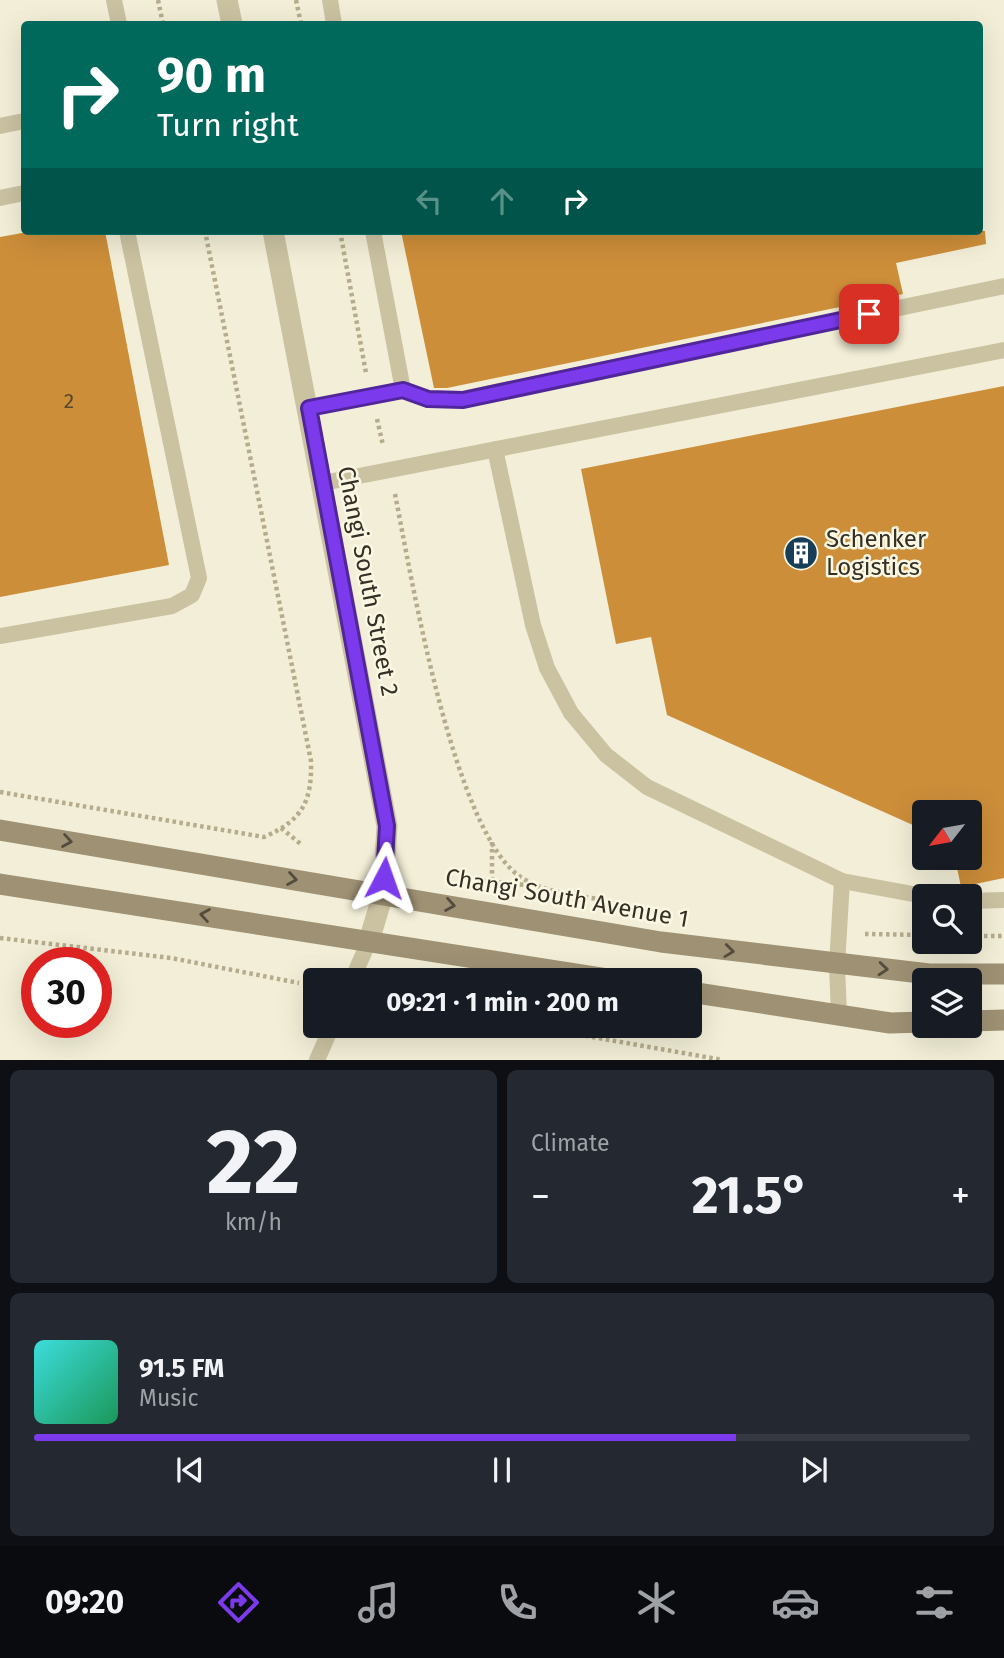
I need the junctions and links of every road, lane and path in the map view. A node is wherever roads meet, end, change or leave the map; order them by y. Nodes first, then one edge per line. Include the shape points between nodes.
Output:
1 (114, 0) edge
2 (158, 0) edge
3 (227, 0) edge
4 (296, 0) edge
5 (330, 0) edge
6 (118, 21) edge
7 (162, 21) edge
8 (231, 21) edge
9 (300, 21) edge
10 (334, 21) edge
11 (21, 122) edge
12 (0, 126) edge
13 (21, 194) edge
14 (0, 198) edge
15 (128, 235) edge
16 (206, 235) edge
17 (274, 235) edge
18 (374, 235) edge
19 (1004, 286) edge
20 (1004, 350) edge
21 (403, 390) junction
22 (309, 408) junction
23 (495, 449) junction
24 (323, 483) junction
25 (0, 636) edge
26 (0, 792) edge
27 (281, 827) junction
28 (0, 830) edge
29 (492, 839) dead end
30 (302, 845) dead end
31 (492, 880) junction
32 (842, 881) junction
33 (478, 883) dead end
34 (0, 884) edge
35 (540, 887) dead end
36 (383, 894) junction
37 (912, 895) edge
38 (1004, 900) edge
39 (982, 901) edge
40 (982, 936) edge
41 (1004, 936) edge
42 (0, 938) edge
43 (369, 941) junction
44 (837, 965) junction
45 (357, 968) edge
46 (539, 968) edge
47 (1004, 974) edge
48 (299, 983) dead end
49 (702, 994) edge
50 (839, 1015) junction
51 (1004, 1020) edge
52 (982, 1021) edge
53 (912, 1022) edge
54 (327, 1038) edge
55 (600, 1038) edge
56 (317, 1059) edge
57 (723, 1059) edge

1 - 6 lane
2 - 7 path
3 - 8 street
4 - 9 path
5 - 10 lane
11 - 12 lane
13 - 14 lane
15 - 25 lane via 199,578 192,595 172,606
16 - 27 path via 311,761 311,792 298,815
17 - 22 street, Changi South Street 2
18 - 21 lane
19 - 21 lane via 463,400 428,399
20 - 23 lane
21 - 22 lane
22 - 24 street, Changi South Street 2
23 - 24 lane
23 - 32 lane via 533,625 547,668 571,713 606,755 647,787
24 - 36 street, Changi South Street 2 via 387,826
26 - 27 path via 264,837
27 - 30 path
28 -> 36 street, Changi South Avenue 1
29 - 31 path
31 - 33 path
31 - 35 path
32 - 37 lane
32 - 44 lane
43 -> 34 street
36 - 43 street, Changi South Street 2
36 -> 44 street, Changi South Avenue 1 via 661,942
38 - 39 lane
40 - 41 path
42 - 48 path via 171,958
43 - 45 lane
43 - 46 street
44 -> 47 street, Changi South Avenue 1 via 929,974
44 - 50 lane
49 - 50 street
50 - 53 street
51 - 52 street
54 - 56 lane
55 - 57 path

